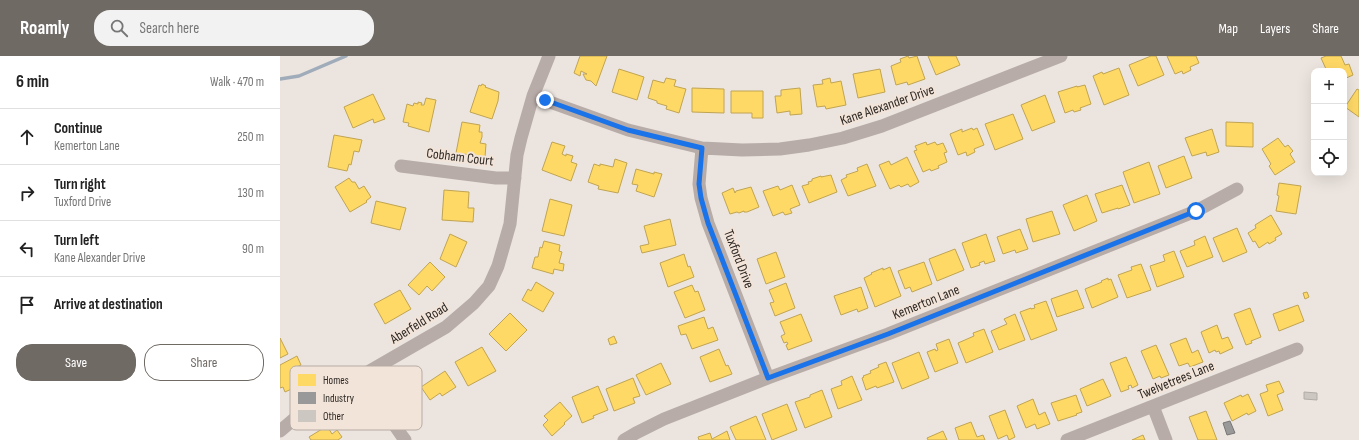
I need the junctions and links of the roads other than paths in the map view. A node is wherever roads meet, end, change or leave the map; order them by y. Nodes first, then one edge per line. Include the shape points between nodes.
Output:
1 (549, 56) edge
2 (1061, 56) edge
3 (533, 96) junction
4 (702, 148) junction
5 (401, 166) dead end
6 (515, 178) junction
7 (1237, 189) dead end
8 (1297, 349) dead end
9 (379, 366) edge
10 (768, 378) junction
11 (1153, 406) junction
12 (290, 422) edge
13 (397, 430) edge
14 (280, 431) edge
15 (280, 436) edge
16 (283, 440) edge
17 (404, 440) edge
18 (624, 440) edge
19 (1067, 440) edge
20 (1166, 440) edge

1 - 3 street, Aberfeld Road
2 - 4 street, Kane Alexander Drive via 882,126 843,138 780,149
3 - 4 street, Kane Alexander Drive via 628,130
3 - 6 street, Aberfeld Road via 520,138
4 - 10 street, Tuxford Drive via 699,184 706,217
5 - 6 street, Cobham Court
6 - 9 street, Aberfeld Road via 510,224 498,266 489,286 446,327
7 - 10 street, Kemerton Lane via 1174,220 888,334
8 - 11 street, Twelvetrees Lane
10 - 18 street, Kemerton Lane via 664,419
11 - 19 street, Twelvetrees Lane
11 - 20 street
12 - 14 street, Aberfeld Road
13 - 17 street
15 - 16 street

